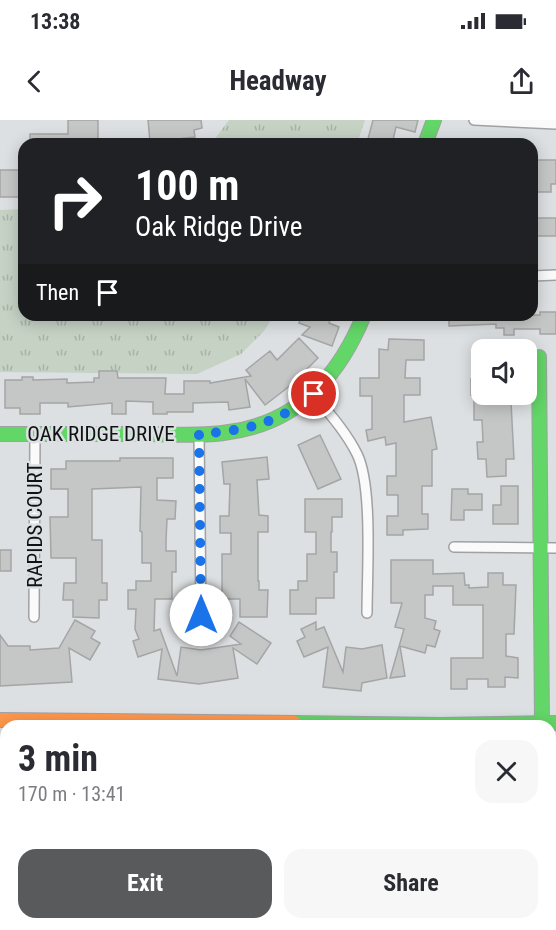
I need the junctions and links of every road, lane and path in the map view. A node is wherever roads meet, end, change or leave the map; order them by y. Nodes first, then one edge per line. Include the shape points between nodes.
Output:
1 (434, 120) edge
2 (474, 120) edge
3 (556, 124) edge
4 (427, 138) edge
5 (556, 275) edge
6 (538, 276) edge
7 (361, 321) edge
8 (539, 357) dead end
9 (314, 394) junction
10 (0, 434) edge
11 (35, 434) junction
12 (199, 434) junction
13 (454, 547) dead end
14 (540, 548) junction
15 (556, 548) edge
16 (367, 613) dead end
17 (201, 615) dead end
18 (34, 616) dead end
19 (542, 720) edge

1 - 4 street
2 - 3 street
5 - 6 street
7 - 9 street, OAK RIDGE DRIVE via 343,361
8 - 14 street
9 - 12 street, OAK RIDGE DRIVE via 296,409 260,424 238,431
9 - 16 street via 358,456 366,494
10 - 11 street, OAK RIDGE DRIVE
11 - 12 street, OAK RIDGE DRIVE
11 - 18 street, RAPIDS COURT
12 - 17 street
13 - 14 street
14 - 15 street
14 - 19 street

